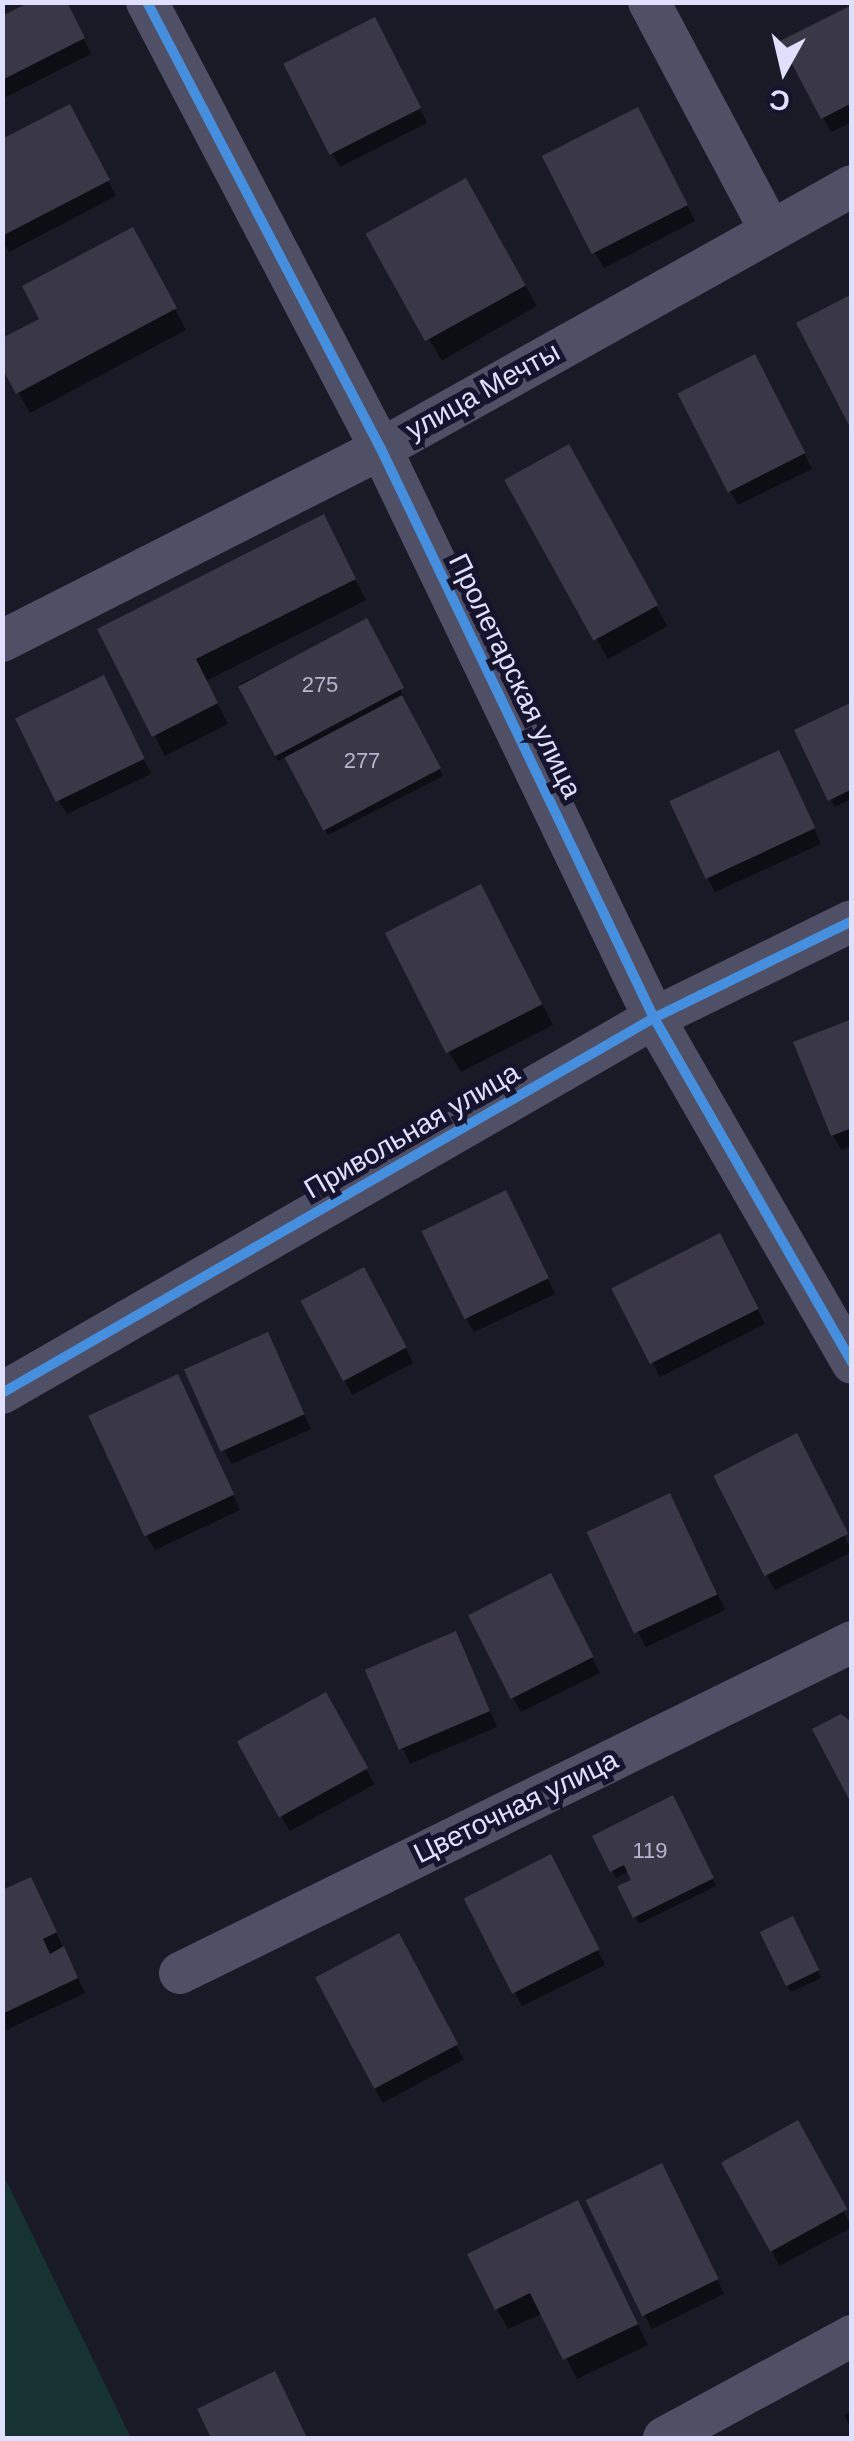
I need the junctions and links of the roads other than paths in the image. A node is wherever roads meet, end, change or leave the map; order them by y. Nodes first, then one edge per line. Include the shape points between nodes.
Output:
1 (147, 2) edge
2 (649, 2) edge
3 (852, 186) edge
4 (770, 230) junction
5 (381, 448) junction
6 (2, 641) edge
7 (852, 921) edge
8 (654, 1018) junction
9 (852, 1363) edge
10 (2, 1393) edge
11 (852, 1642) edge
12 (180, 1973) dead end
13 (852, 2336) edge
14 (664, 2438) edge

1 - 5 street, Пролетарская улица
2 - 4 street
3 - 4 street, улица Мечты
4 - 5 street, улица Мечты
5 - 6 street, улица Мечты
5 - 8 street, Пролетарская улица
7 - 8 street, Привольная улица
8 - 9 street, Пролетарская улица
8 - 10 street, Привольная улица
11 - 12 street, Цветочная улица
13 - 14 street

